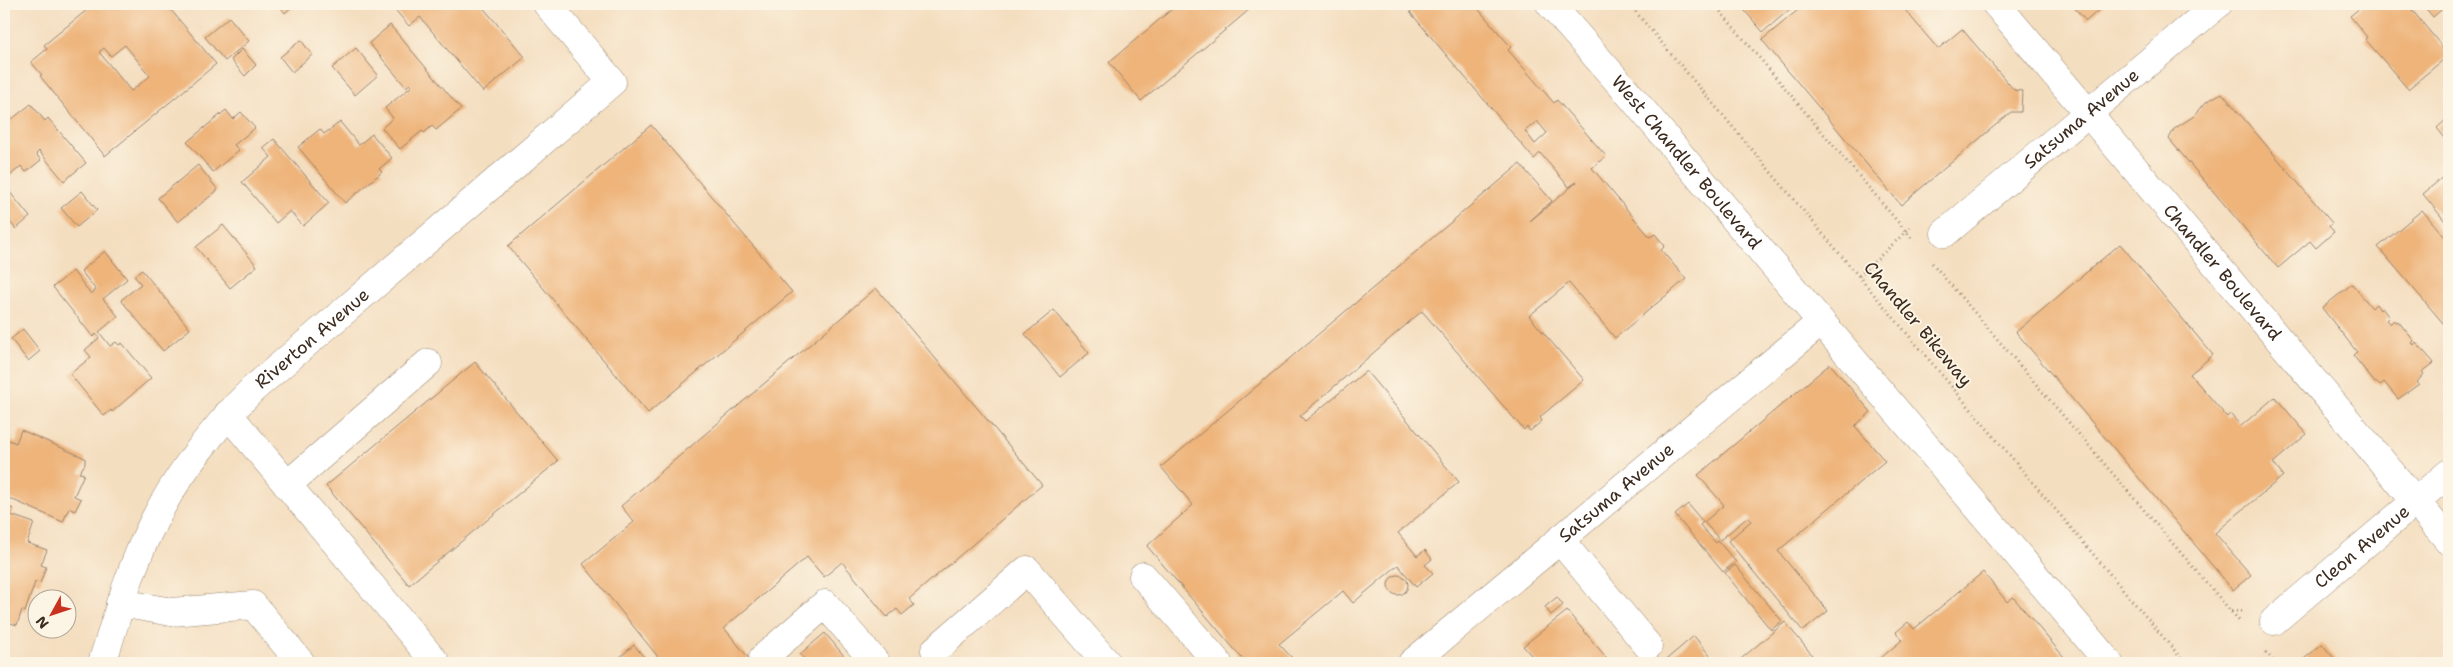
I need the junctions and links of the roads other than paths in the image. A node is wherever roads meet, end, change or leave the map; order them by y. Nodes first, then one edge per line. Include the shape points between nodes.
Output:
1 (547, 4) edge
2 (1550, 4) edge
3 (1996, 4) edge
4 (2218, 4) edge
5 (2088, 113) junction
6 (1945, 233) road end
7 (1821, 322) junction
8 (428, 363) dead end
9 (228, 414) junction
10 (2449, 473) edge
11 (287, 485) junction
12 (2416, 502) junction
13 (1560, 540) junction
14 (2449, 541) edge
15 (1143, 576) dead end
16 (120, 603) junction
17 (2274, 621) dead end
18 (1648, 646) dead end
19 (763, 658) dead end
20 (934, 659) edge
21 (102, 663) edge
22 (301, 663) edge
23 (436, 663) edge
24 (876, 663) edge
25 (1107, 663) edge
26 (1218, 663) edge
27 (1412, 663) edge
28 (2109, 663) edge

1 - 9 street, Riverton Avenue via 612,82 253,388
2 - 7 street, West Chandler Boulevard via 1630,94
3 - 5 street, Chandler Boulevard
4 - 5 street, Satsuma Avenue
5 - 6 street, Satsuma Avenue
5 - 12 street, Chandler Boulevard
7 - 13 street, Satsuma Avenue
7 - 28 street
8 - 11 street
9 - 11 street
9 - 16 street, Riverton Avenue via 182,471 148,533
10 - 12 street, Cleon Avenue
11 - 23 street
12 - 14 street, Chandler Boulevard
12 - 17 street, Cleon Avenue
13 - 18 street
13 - 27 street, Satsuma Avenue
15 - 26 street
16 - 21 street, Riverton Avenue
16 - 22 street via 172,612 253,605
19 - 24 street via 825,604
20 - 25 street via 1027,570

